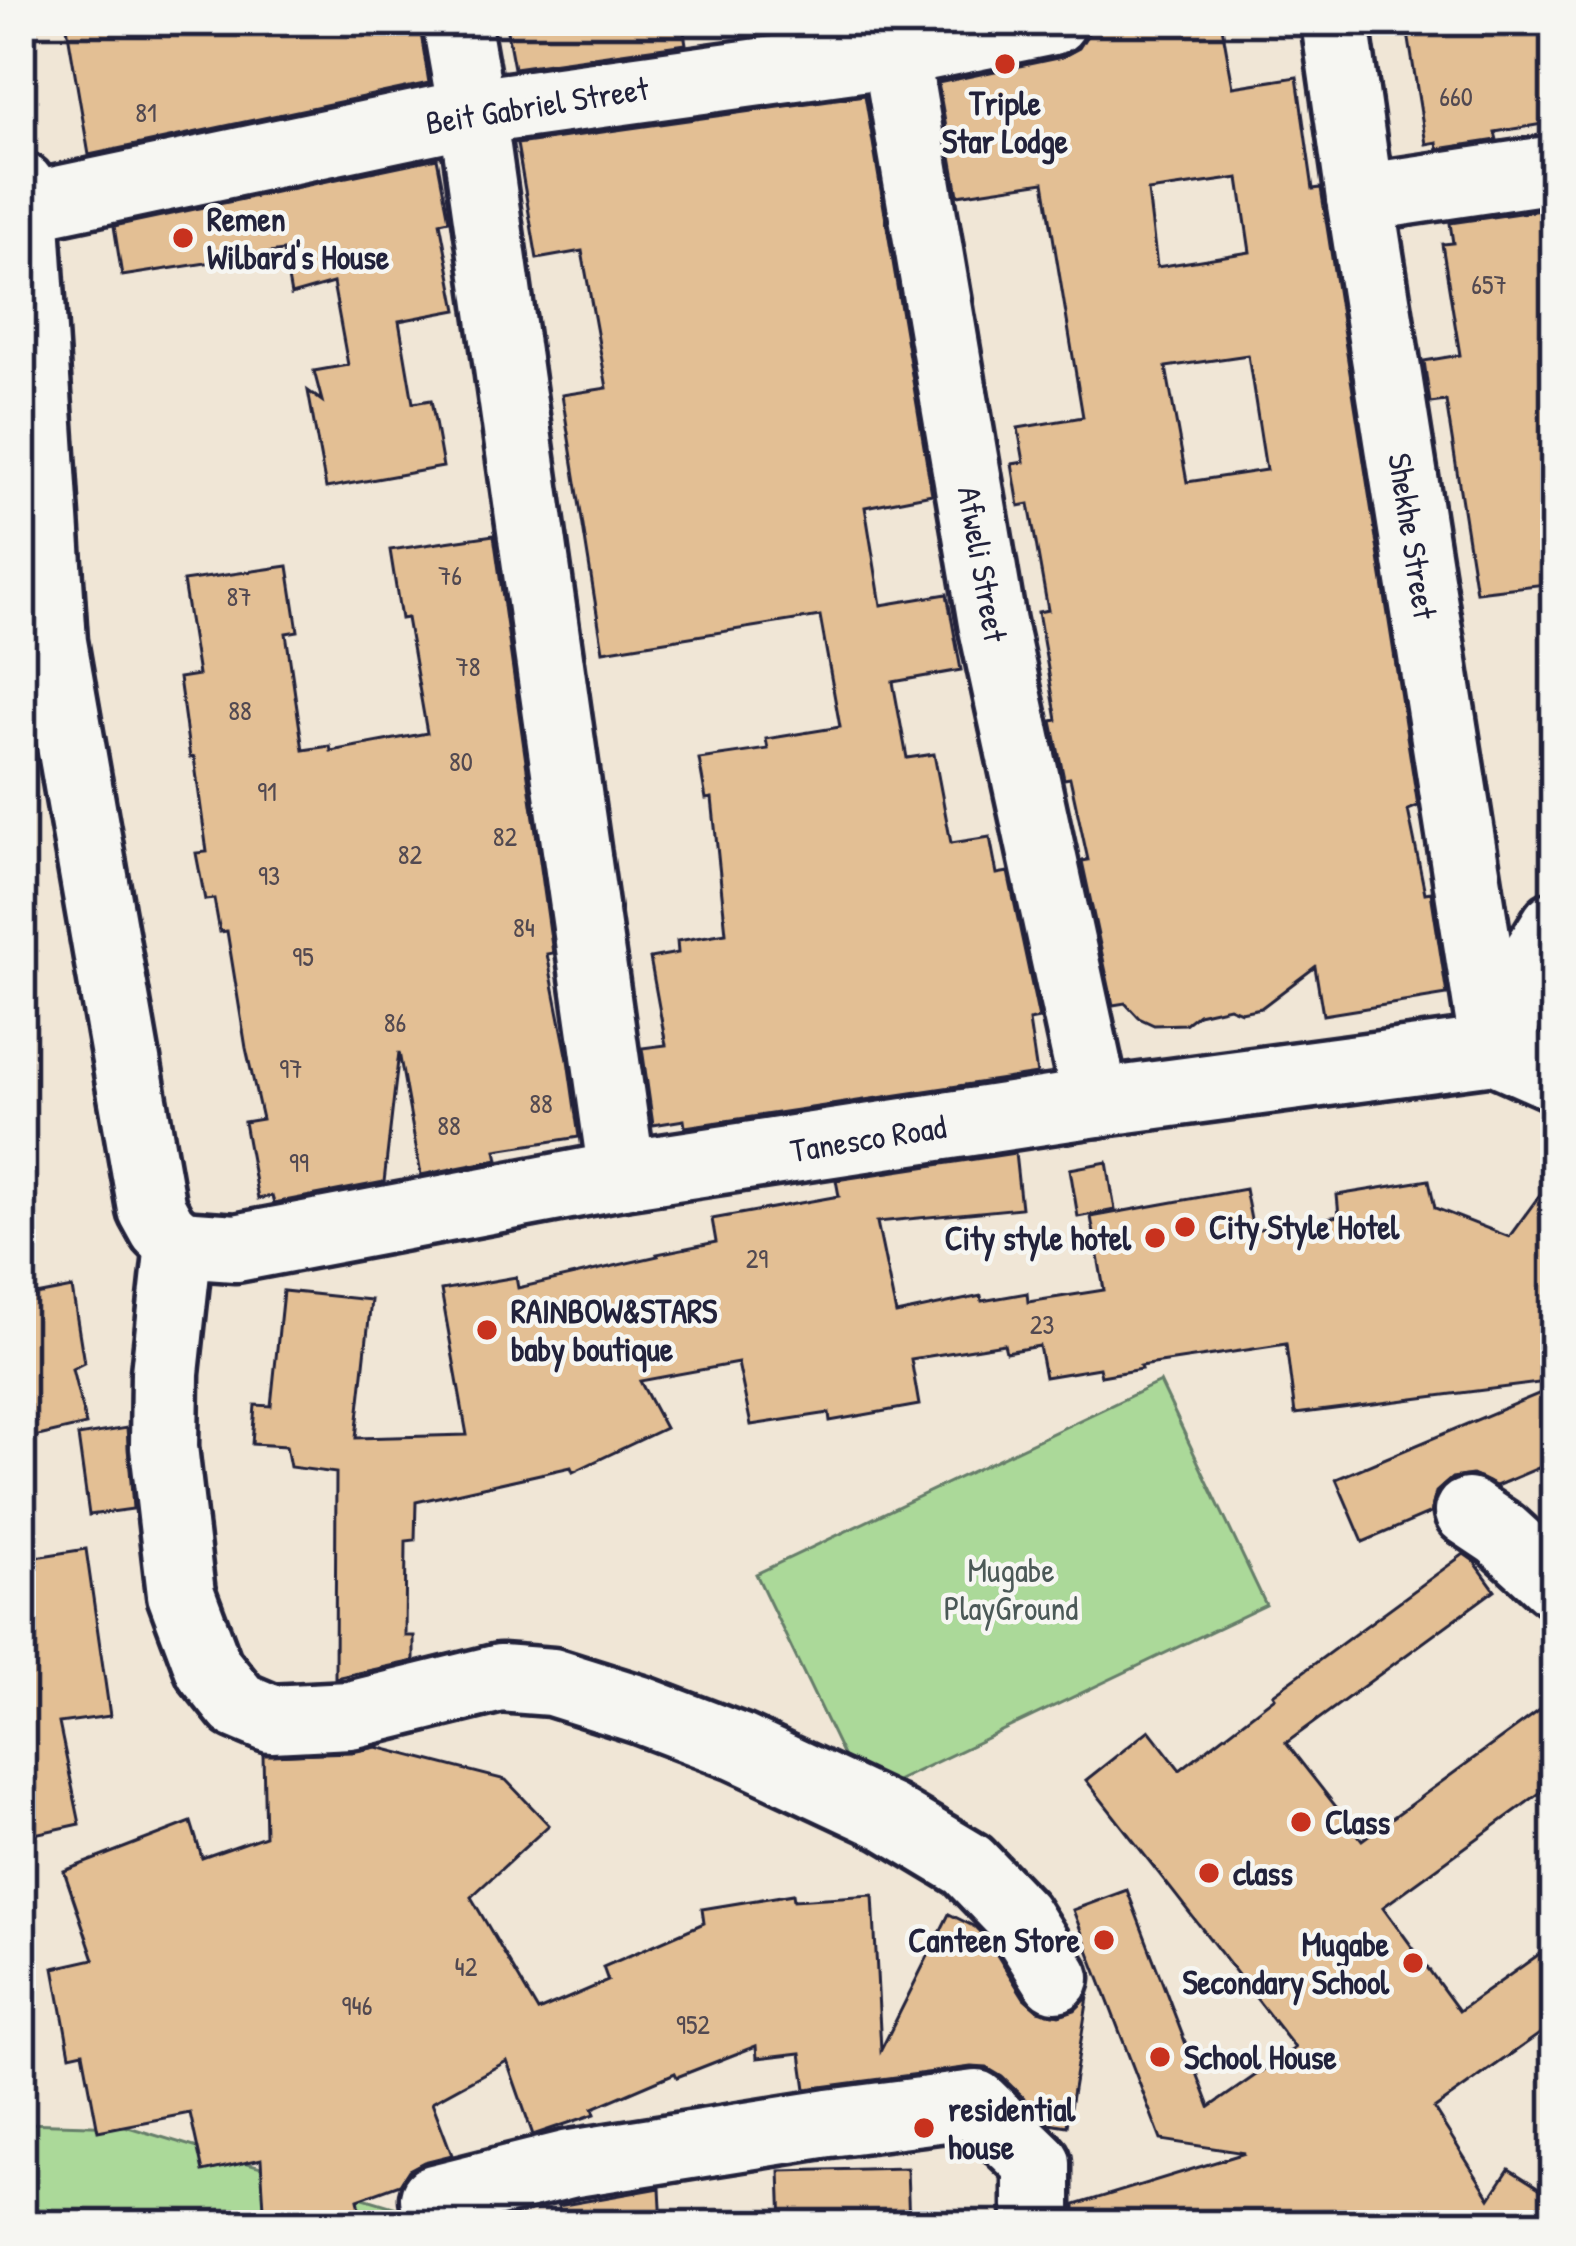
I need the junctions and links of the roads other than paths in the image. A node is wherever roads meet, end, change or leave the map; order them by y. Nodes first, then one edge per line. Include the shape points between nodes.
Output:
1 (456, 21) edge
2 (1053, 21) edge
3 (1335, 21) edge
4 (893, 37) edge
5 (472, 112) junction
6 (1555, 169) edge
7 (23, 196) edge
8 (1360, 198) junction
9 (37, 641) edge
10 (1555, 925) edge
11 (1494, 1050) junction
12 (1555, 1077) edge
13 (1096, 1103) junction
14 (622, 1175) junction
15 (179, 1244) junction
16 (1468, 1512) dead end
17 (1555, 1583) edge
18 (1057, 1978) dead end
19 (434, 2198) dead end
20 (1037, 2225) edge

1 - 5 street
2 - 4 street, Beit Gabriel Street
3 - 8 street, Shekhe Street
4 - 5 street, Beit Gabriel Street
4 - 13 street, Afweli Street via 992,623
5 - 7 street, Beit Gabriel Street
5 - 14 street
6 - 8 street
7 - 9 street
8 - 11 street, Shekhe Street
9 - 15 street via 152,1209
10 - 11 street
11 - 12 street
11 - 13 street, Tanesco Road
13 - 14 street, Tanesco Road
14 - 15 street, Tanesco Road via 236,1248
15 - 18 street via 164,1448 181,1594 209,1669 238,1705 271,1720 350,1715 500,1678 553,1682 641,1710 888,1817 968,1865 1018,1916
16 - 17 street
19 - 20 street via 570,2164 976,2104 1036,2163

